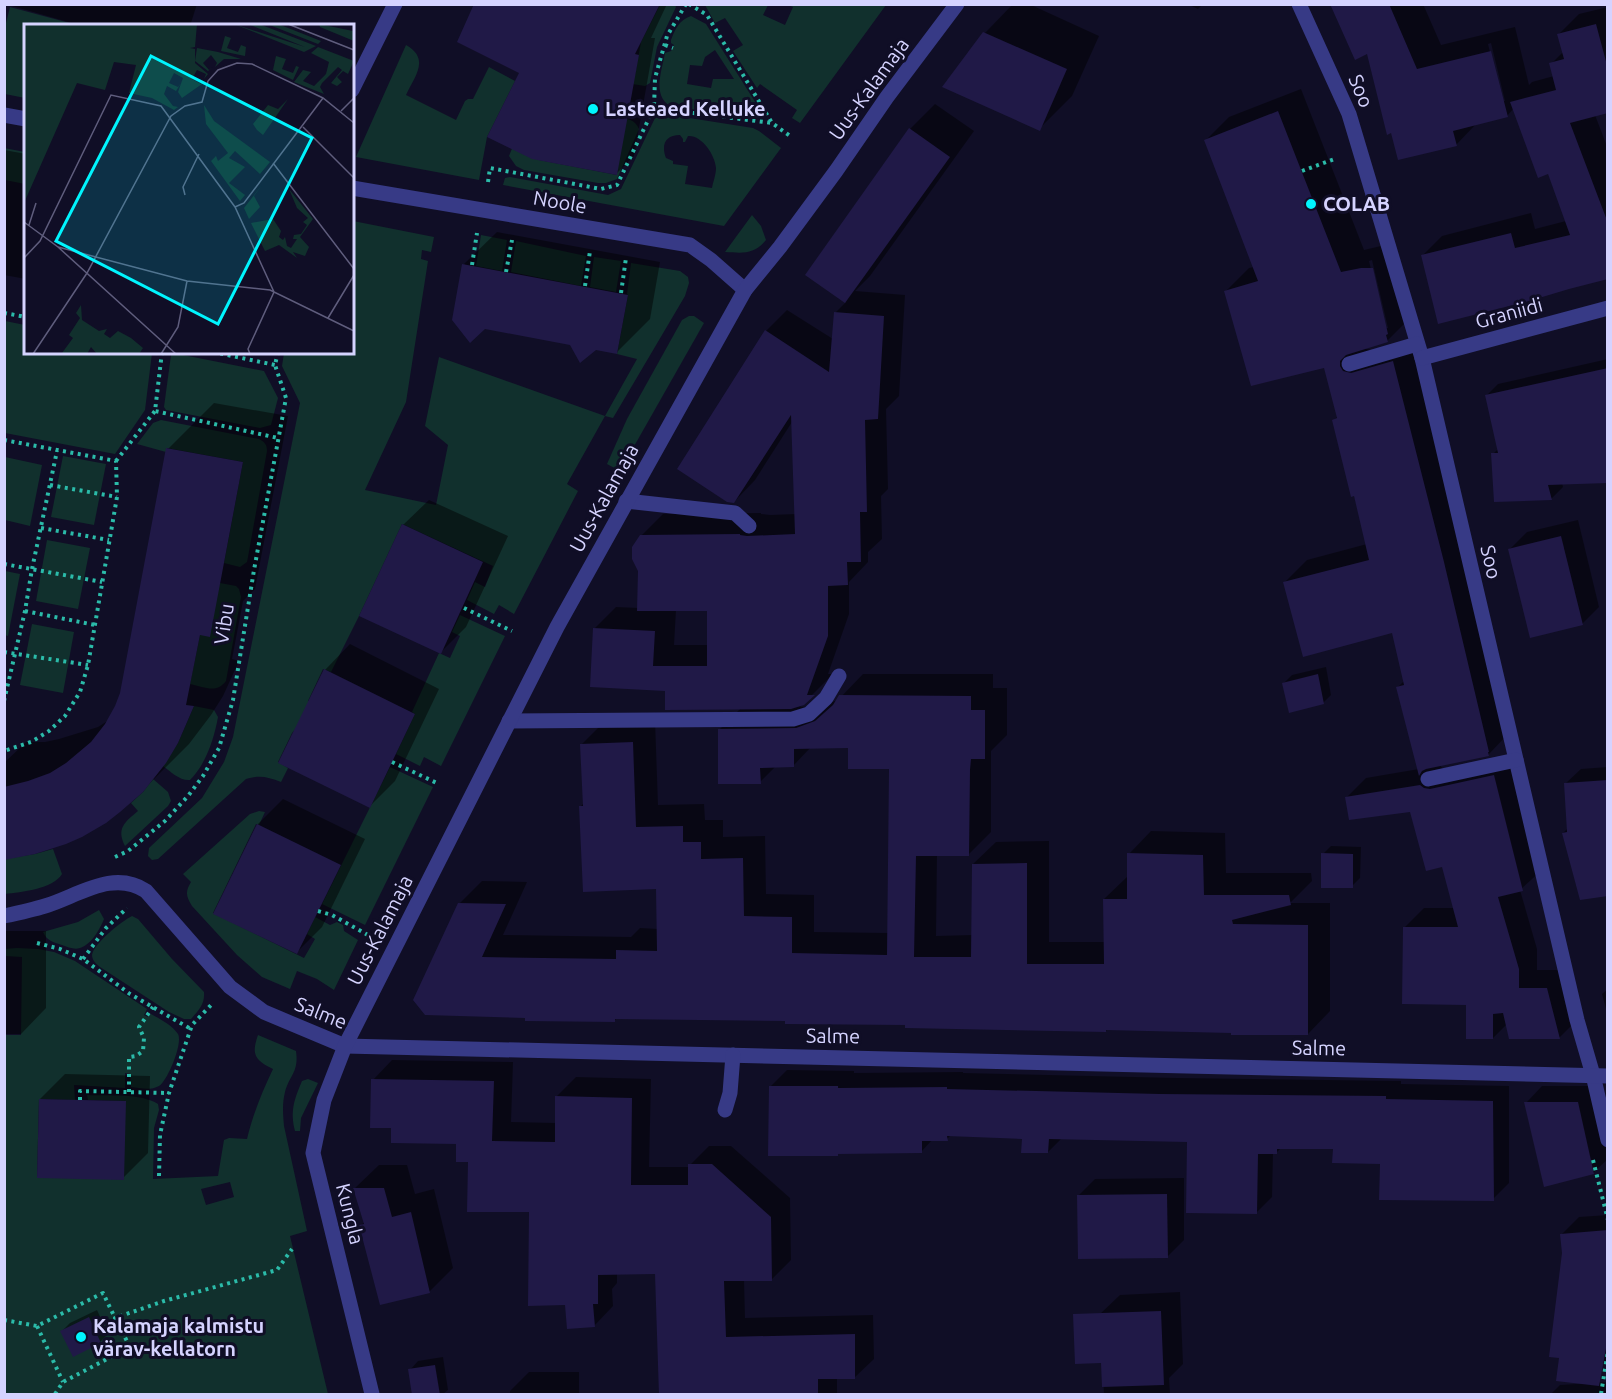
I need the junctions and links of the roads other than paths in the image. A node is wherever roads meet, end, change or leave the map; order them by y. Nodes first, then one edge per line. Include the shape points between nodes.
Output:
1 (395, 4) edge
2 (957, 4) edge
3 (1299, 4) edge
4 (354, 86) edge
5 (4, 115) edge
6 (24, 119) edge
7 (354, 188) edge
8 (745, 290) junction
9 (1608, 308) edge
10 (1420, 351) junction
11 (1349, 364) dead end
12 (626, 501) junction
13 (749, 526) dead end
14 (839, 676) dead end
15 (509, 721) junction
16 (1516, 760) junction
17 (1428, 780) dead end
18 (4, 916) edge
19 (345, 1046) junction
20 (733, 1055) junction
21 (1600, 1076) edge
22 (725, 1110) dead end
23 (1608, 1140) edge
24 (372, 1395) edge

1 - 4 street
2 - 8 street, Uus-Kalamaja
3 - 10 street, Soo via 1349,114
5 - 6 street
7 - 8 street, Noole via 690,245
8 - 12 street, Uus-Kalamaja
9 - 10 street, Graniidi
10 - 11 street, Graniidi
10 - 16 street, Soo
12 - 13 street via 735,513
12 - 15 street, Uus-Kalamaja
14 - 15 street via 826,699 809,714 794,719
15 - 19 street, Uus-Kalamaja
16 - 17 street
16 - 21 street, Soo via 1577,1020
18 - 19 street, Salme via 46,906 106,883 138,886 230,987 264,1012
19 - 20 street, Salme
19 - 24 street, Kungla via 324,1100 313,1153
20 - 21 street, Salme
20 - 22 street
21 - 23 street, Soo

